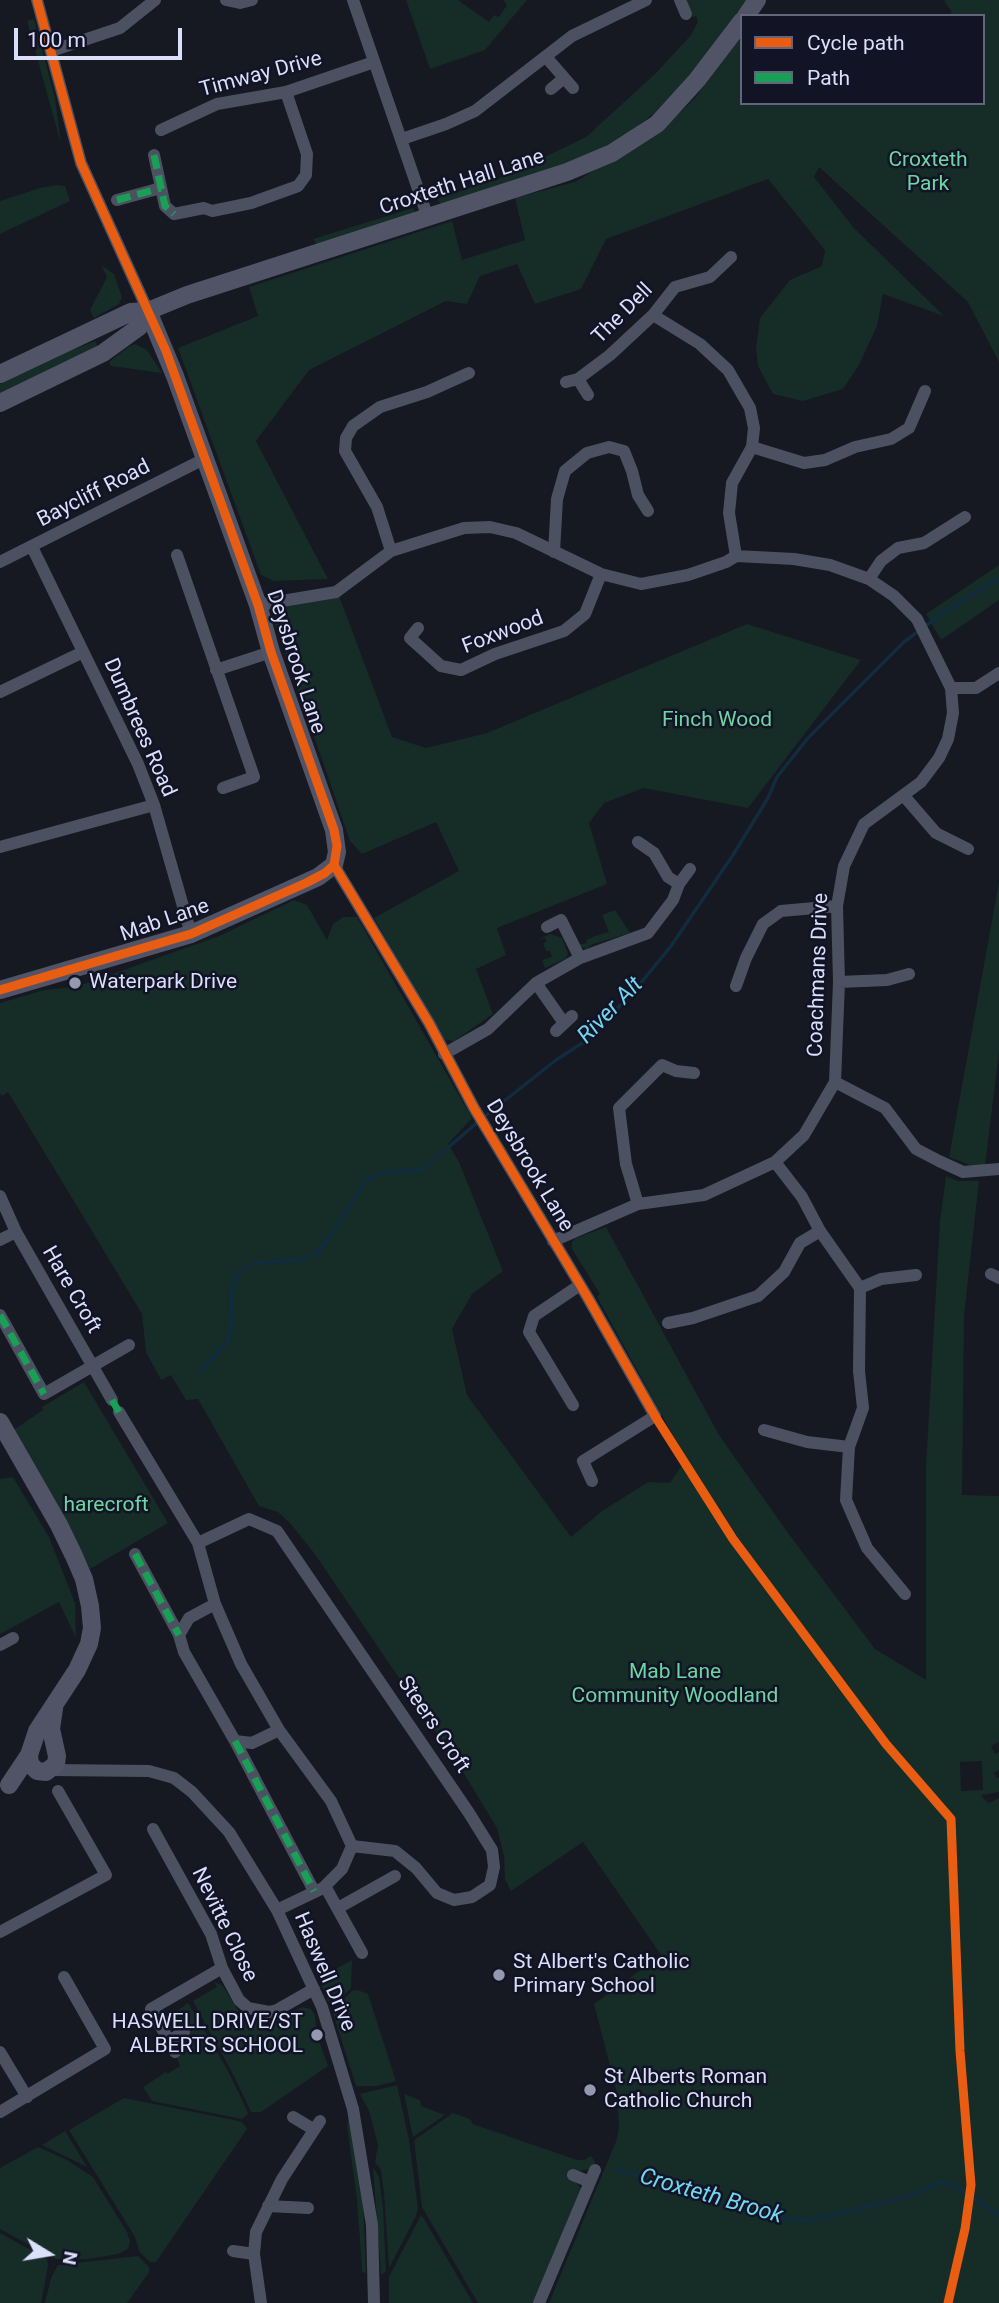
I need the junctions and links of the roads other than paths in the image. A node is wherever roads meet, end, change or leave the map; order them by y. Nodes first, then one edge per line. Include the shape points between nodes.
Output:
1 (37, 0) edge
2 (155, 0) edge
3 (226, 0) edge
4 (252, 0) edge
5 (353, 0) edge
6 (646, 0) edge
7 (680, 0) edge
8 (686, 14) dead end
9 (740, 24) edge
10 (51, 51) junction
11 (546, 57) junction
12 (374, 62) junction
13 (564, 78) junction
14 (573, 88) dead end
15 (551, 89) dead end
16 (286, 92) junction
17 (161, 130) dead end
18 (402, 139) junction
19 (154, 155) dead end
20 (161, 188) junction
21 (117, 200) dead end
22 (428, 218) junction
23 (731, 257) dead end
24 (148, 311) junction
25 (653, 315) junction
26 (94, 329) junction
27 (103, 353) junction
28 (469, 373) dead end
29 (0, 374) edge
30 (925, 391) dead end
31 (588, 395) dead end
32 (0, 403) edge
33 (752, 447) junction
34 (206, 458) junction
35 (648, 511) dead end
36 (965, 517) dead end
37 (33, 547) junction
38 (391, 551) junction
39 (554, 552) junction
40 (177, 555) dead end
41 (736, 556) junction
42 (0, 562) edge
43 (601, 574) junction
44 (869, 579) junction
45 (258, 605) junction
46 (418, 628) dead end
47 (83, 652) junction
48 (271, 652) junction
49 (216, 670) junction
50 (999, 673) edge
51 (951, 688) junction
52 (0, 692) edge
53 (223, 788) dead end
54 (904, 796) junction
55 (154, 805) junction
56 (638, 843) dead end
57 (0, 847) edge
58 (968, 849) dead end
59 (334, 864) junction
60 (690, 869) dead end
61 (679, 884) junction
62 (837, 906) junction
63 (547, 926) dead end
64 (191, 934) junction
65 (580, 958) junction
66 (909, 974) dead end
67 (839, 982) junction
68 (536, 983) junction
69 (736, 986) dead end
70 (0, 990) edge
71 (564, 1023) dead end
72 (444, 1054) junction
73 (694, 1073) dead end
74 (835, 1082) junction
75 (775, 1163) junction
76 (999, 1169) edge
77 (0, 1196) edge
78 (638, 1204) junction
79 (820, 1231) junction
80 (16, 1232) junction
81 (0, 1240) edge
82 (553, 1241) junction
83 (916, 1275) dead end
84 (580, 1285) junction
85 (860, 1288) junction
86 (0, 1315) edge
87 (668, 1323) dead end
88 (129, 1345) dead end
89 (93, 1367) junction
90 (112, 1400) dead end
91 (573, 1405) dead end
92 (119, 1412) dead end
93 (0, 1422) edge
94 (764, 1430) dead end
95 (849, 1447) junction
96 (592, 1481) dead end
97 (198, 1543) junction
98 (135, 1554) dead end
99 (905, 1594) dead end
100 (215, 1604) junction
101 (179, 1635) junction
102 (13, 1637) dead end
103 (0, 1645) edge
104 (55, 1706) junction
105 (279, 1730) junction
106 (234, 1741) junction
107 (55, 1751) junction
108 (30, 1752) junction
109 (48, 1771) junction
110 (86, 1771) junction
111 (4, 1788) edge
112 (58, 1791) dead end
113 (153, 1829) dead end
114 (352, 1846) junction
115 (395, 1876) dead end
116 (319, 1889) junction
117 (338, 1908) junction
118 (277, 1910) junction
119 (0, 1932) edge
120 (362, 1953) dead end
121 (222, 1968) junction
122 (64, 1977) dead end
123 (314, 1989) junction
124 (184, 2032) dead end
125 (0, 2052) edge
126 (27, 2097) junction
127 (0, 2112) edge
128 (293, 2117) dead end
129 (573, 2175) dead end
130 (268, 2207) junction
131 (308, 2208) dead end
132 (233, 2251) dead end
133 (254, 2254) junction
134 (261, 2303) edge
135 (373, 2303) edge
136 (540, 2303) edge

1 - 10 street, Deysbrook Lane
2 - 10 street via 120,28
3 - 4 street
5 - 12 street
6 - 11 street via 582,30
7 - 8 street
9 - 22 street, Croxteth Hall Lane via 657,124 612,153
10 - 24 street, Deysbrook Lane via 81,163
11 - 13 street
11 - 18 street via 475,111
12 - 16 street, Timway Drive
12 - 18 street
13 - 14 street
13 - 15 street
16 - 17 street, Timway Drive via 217,104
16 - 20 street via 307,155 307,169 298,186 251,203 174,214 165,206
18 - 22 street
19 - 20 street
20 - 21 street
22 - 24 street, Croxteth Hall Lane
23 - 25 street, The Dell via 710,277 675,287
24 - 26 street, Croxteth Hall Lane via 131,312
24 - 27 street via 139,327
24 - 34 street, Deysbrook Lane
25 - 31 street, The Dell via 610,355 571,380
25 - 33 street via 700,344 728,370 750,408
26 - 27 street via 107,338
26 - 29 street, Croxteth Hall Lane
27 - 32 street
28 - 38 street via 380,407 353,426 346,438 345,451 377,507
30 - 33 street via 909,428 891,439 804,463
33 - 41 street via 732,483 729,513
34 - 37 street, Baycliff Road
34 - 45 street, Deysbrook Lane
35 - 39 street via 624,451 609,447 587,453 565,471 557,499
36 - 44 street via 924,543 898,548 881,561
37 - 42 street, Baycliff Road
37 - 47 street, Dumbrees Road
38 - 39 street, Coachmans Drive via 464,528 490,527 516,533
38 - 45 street, Coachmans Drive via 336,592
39 - 43 street, Coachmans Drive
40 - 49 street
41 - 43 street, Coachmans Drive via 688,575 641,584
41 - 44 street, Coachmans Drive via 830,565
43 - 46 street, Foxwood via 585,614 564,631 461,670 441,666 410,638
44 - 51 street, Coachmans Drive via 919,622
45 - 48 street, Deysbrook Lane
47 - 52 street
47 - 55 street, Dumbrees Road
48 - 49 street
48 - 59 street, Deysbrook Lane via 334,830
49 - 53 street via 254,777
50 - 51 street via 976,688
51 - 54 street, Coachmans Drive via 948,739 921,782
54 - 58 street via 936,833
54 - 62 street, Coachmans Drive via 864,824 844,866
55 - 57 street
55 - 64 street, Dumbrees Road
56 - 61 street via 654,853 668,877
59 - 64 street, Mab Lane via 306,883
59 - 72 street, Deysbrook Lane
60 - 61 street
61 - 65 street via 648,933
62 - 67 street, Coachmans Drive
62 - 69 street via 781,911 763,924
63 - 65 street via 561,920
64 - 70 street, Mab Lane
65 - 68 street
66 - 67 street
67 - 74 street, Coachmans Drive
68 - 71 street
68 - 72 street via 488,1029
72 - 82 street, Deysbrook Lane
73 - 78 street via 662,1065 619,1108 625,1164
74 - 75 street, Coachmans Drive via 804,1135
74 - 76 street via 885,1108 916,1149 963,1172
75 - 78 street, Coachmans Drive via 704,1195
75 - 79 street via 802,1197
77 - 80 street, Hare Croft
78 - 82 street, Coachmans Drive
79 - 85 street
79 - 87 street via 800,1243 784,1272 758,1296
80 - 81 street
80 - 89 street, Hare Croft
82 - 84 street, Deysbrook Lane
83 - 85 street via 881,1279
84 - 91 street via 534,1316 529,1332
84 - 96 street, Deysbrook Lane via 655,1416 583,1461
85 - 95 street via 863,1408
86 - 89 street via 44,1394
88 - 89 street
89 - 90 street, Hare Croft
92 - 97 street
93 - 104 street via 59,1525 84,1580 90,1606 89,1644
94 - 95 street
95 - 99 street via 846,1500 867,1548
97 - 100 street
97 - 114 street, Steers Croft via 248,1519 277,1531 469,1813 492,1850 494,1867 490,1885 472,1898 454,1900 437,1893 395,1851
98 - 101 street
100 - 101 street via 189,1618
100 - 105 street
101 - 106 street
102 - 103 street
104 - 107 street via 51,1728
104 - 108 street via 37,1731
105 - 106 street via 252,1744
105 - 114 street via 331,1801
106 - 116 street
107 - 108 street via 43,1744
107 - 109 street via 57,1760
107 - 110 street
108 - 109 street via 33,1768
108 - 111 street
109 - 110 street, Haswell Drive
109 - 111 street
110 - 118 street, Haswell Drive via 158,1772 174,1778 229,1832
112 - 119 street via 106,1875
113 - 121 street, Nevitte Close via 211,1934
114 - 116 street via 342,1869
115 - 117 street
116 - 117 street
116 - 118 street
117 - 120 street
118 - 123 street, Haswell Drive
121 - 123 street, Nevitte Close via 239,2000 259,2012 277,2010
121 - 124 street via 151,2008 172,2046
122 - 126 street via 106,2049
123 - 135 street, Haswell Drive via 340,2062 361,2147 372,2225
125 - 126 street
126 - 127 street
128 - 130 street via 316,2125
129 - 136 street via 593,2176
130 - 131 street
130 - 133 street via 256,2232
132 - 133 street
133 - 134 street

